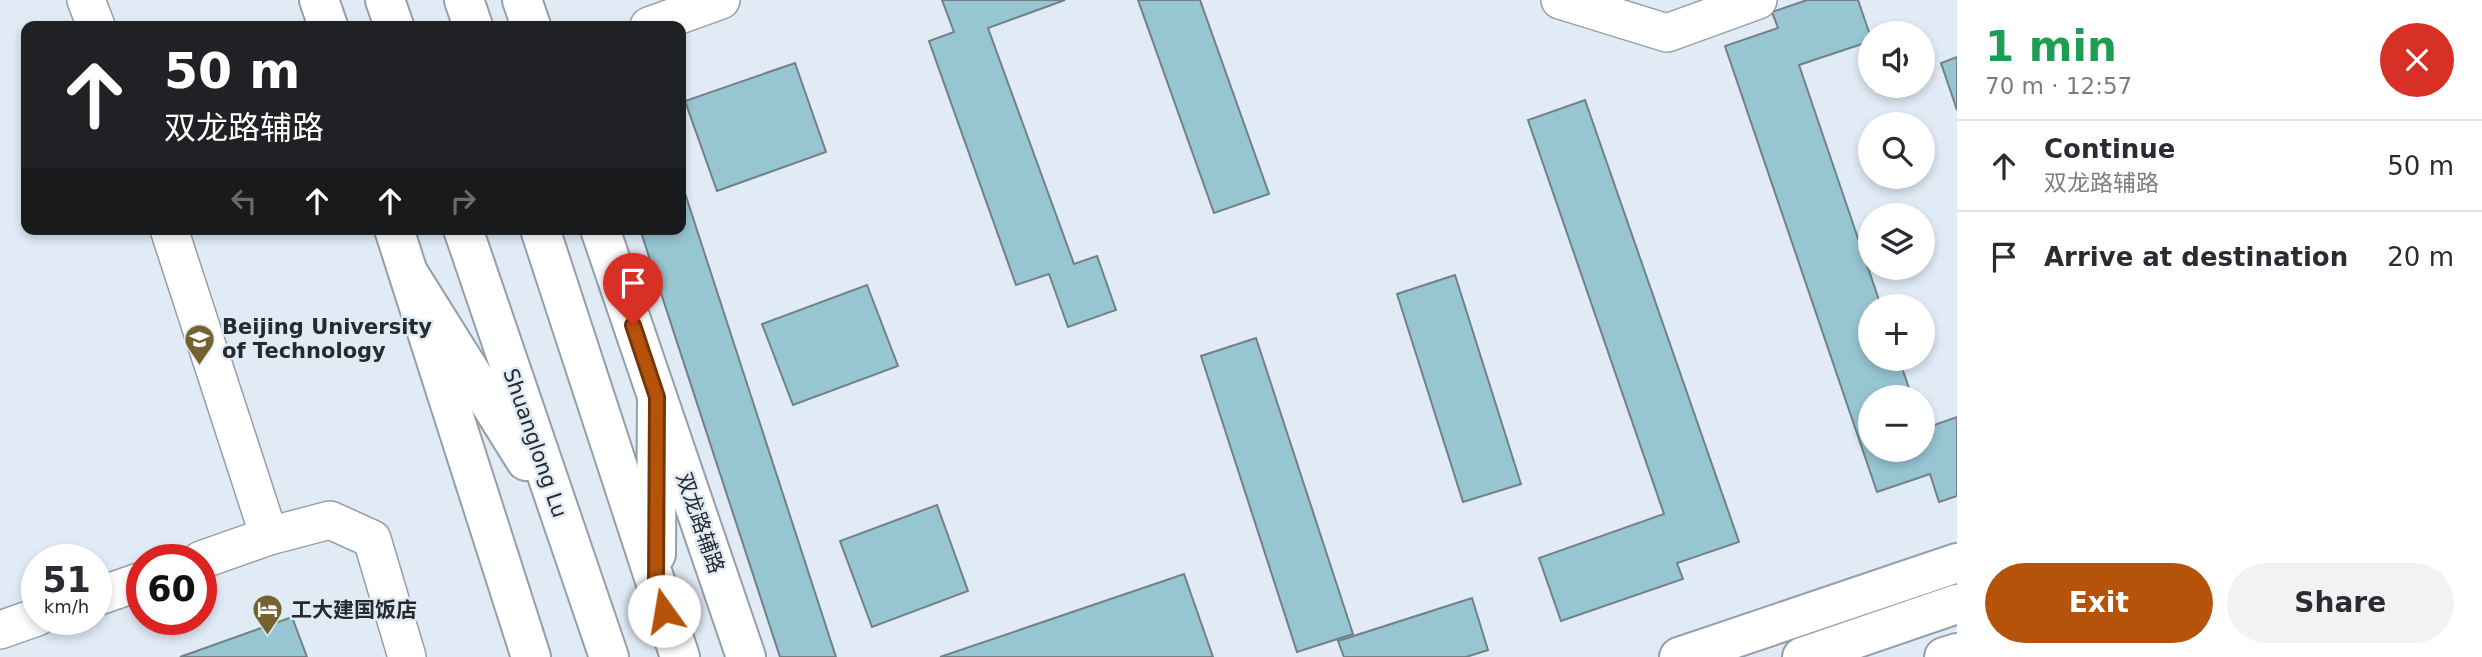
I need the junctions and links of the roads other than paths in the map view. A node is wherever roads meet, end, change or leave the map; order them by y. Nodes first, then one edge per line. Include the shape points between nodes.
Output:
1 (86, 0) edge
2 (320, 0) edge
3 (385, 0) edge
4 (464, 0) edge
5 (522, 0) edge
6 (721, 0) edge
7 (1560, 0) edge
8 (1758, 0) edge
9 (94, 21) edge
10 (326, 21) edge
11 (392, 21) edge
12 (471, 21) edge
13 (529, 21) edge
14 (663, 21) edge
15 (171, 235) edge
16 (396, 235) edge
17 (465, 235) edge
18 (542, 235) edge
19 (602, 235) edge
20 (409, 274) junction
21 (657, 397) junction
22 (560, 516) junction
23 (269, 536) junction
24 (217, 554) edge
25 (1957, 563) edge
26 (656, 587) junction
27 (1845, 601) junction
28 (1957, 604) edge
29 (21, 623) edge
30 (0, 630) edge
31 (1857, 639) junction
32 (1957, 653) edge
33 (407, 657) edge
34 (531, 657) edge
35 (609, 657) edge
36 (680, 657) edge
37 (746, 657) edge
38 (1679, 657) edge
39 (1802, 657) edge
40 (1944, 657) edge

1 - 9 street
2 - 10 main road
3 - 11 main road
4 - 12 main road
5 - 13 main road
6 - 14 street
7 - 8 street via 1667,33
15 - 23 street
16 - 20 main road
17 - 22 main road, Shuanglong Lu
18 - 26 main road
19 - 21 main road, 双龙路辅路
20 - 22 main road
20 - 34 main road
21 - 26 main road
21 - 37 main road, 双龙路辅路
22 - 35 main road, Shuanglong Lu
23 - 24 street
23 - 33 street via 330,520 372,539
25 - 27 main road
26 - 36 main road
27 - 31 street
27 - 38 main road
28 - 31 main road
29 - 30 street
31 - 39 main road
32 - 40 main road

